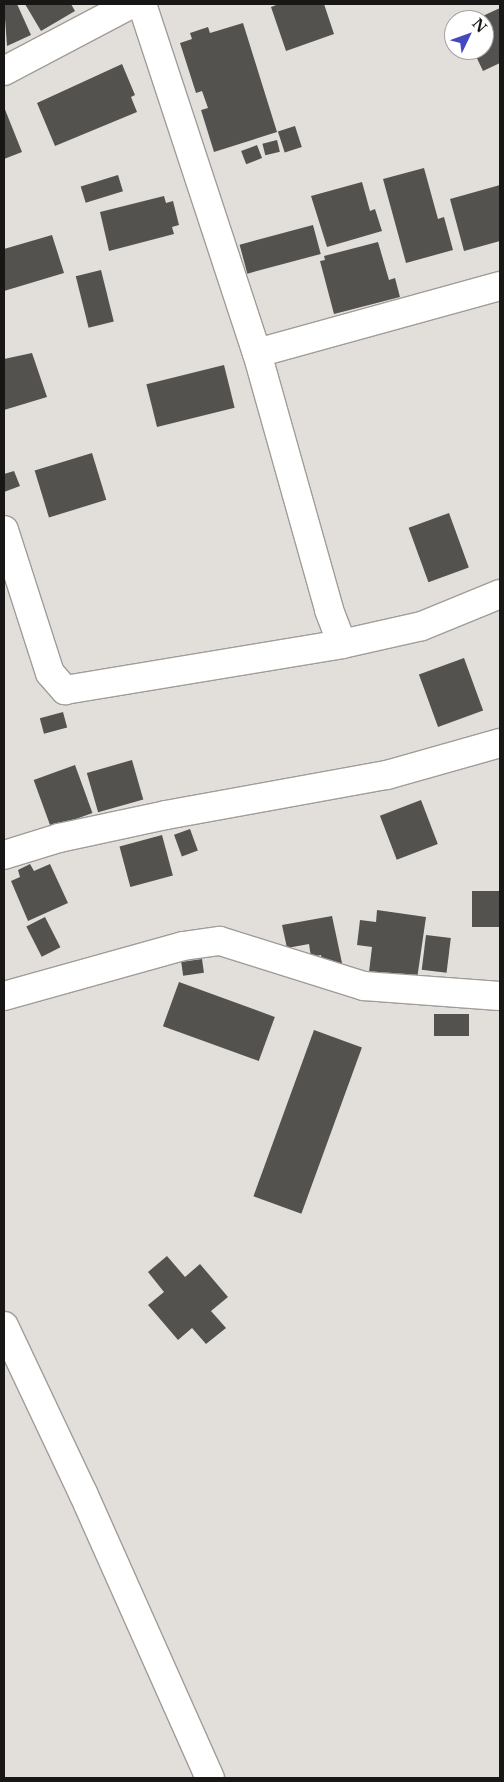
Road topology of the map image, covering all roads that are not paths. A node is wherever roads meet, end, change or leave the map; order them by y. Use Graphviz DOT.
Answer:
graph roads {
  1 [pos="131,4"];
  2 [pos="142,4"];
  3 [pos="4,72"];
  4 [pos="500,286"];
  5 [pos="257,353"];
  6 [pos="4,530"];
  7 [pos="500,594"];
  8 [pos="342,644"];
  9 [pos="500,743"];
  10 [pos="4,855"];
  11 [pos="4,996"];
  12 [pos="500,996"];
  13 [pos="4,1326"];
  14 [pos="210,1778"];
  1 -- 3 [label="street"];
  2 -- 5 [label="street"];
  4 -- 5 [label="street"];
  5 -- 8 [label="street"];
  6 -- 8 [label="street"];
  7 -- 8 [label="street"];
  9 -- 10 [label="street"];
  11 -- 12 [label="street"];
  13 -- 14 [label="street"];
}
